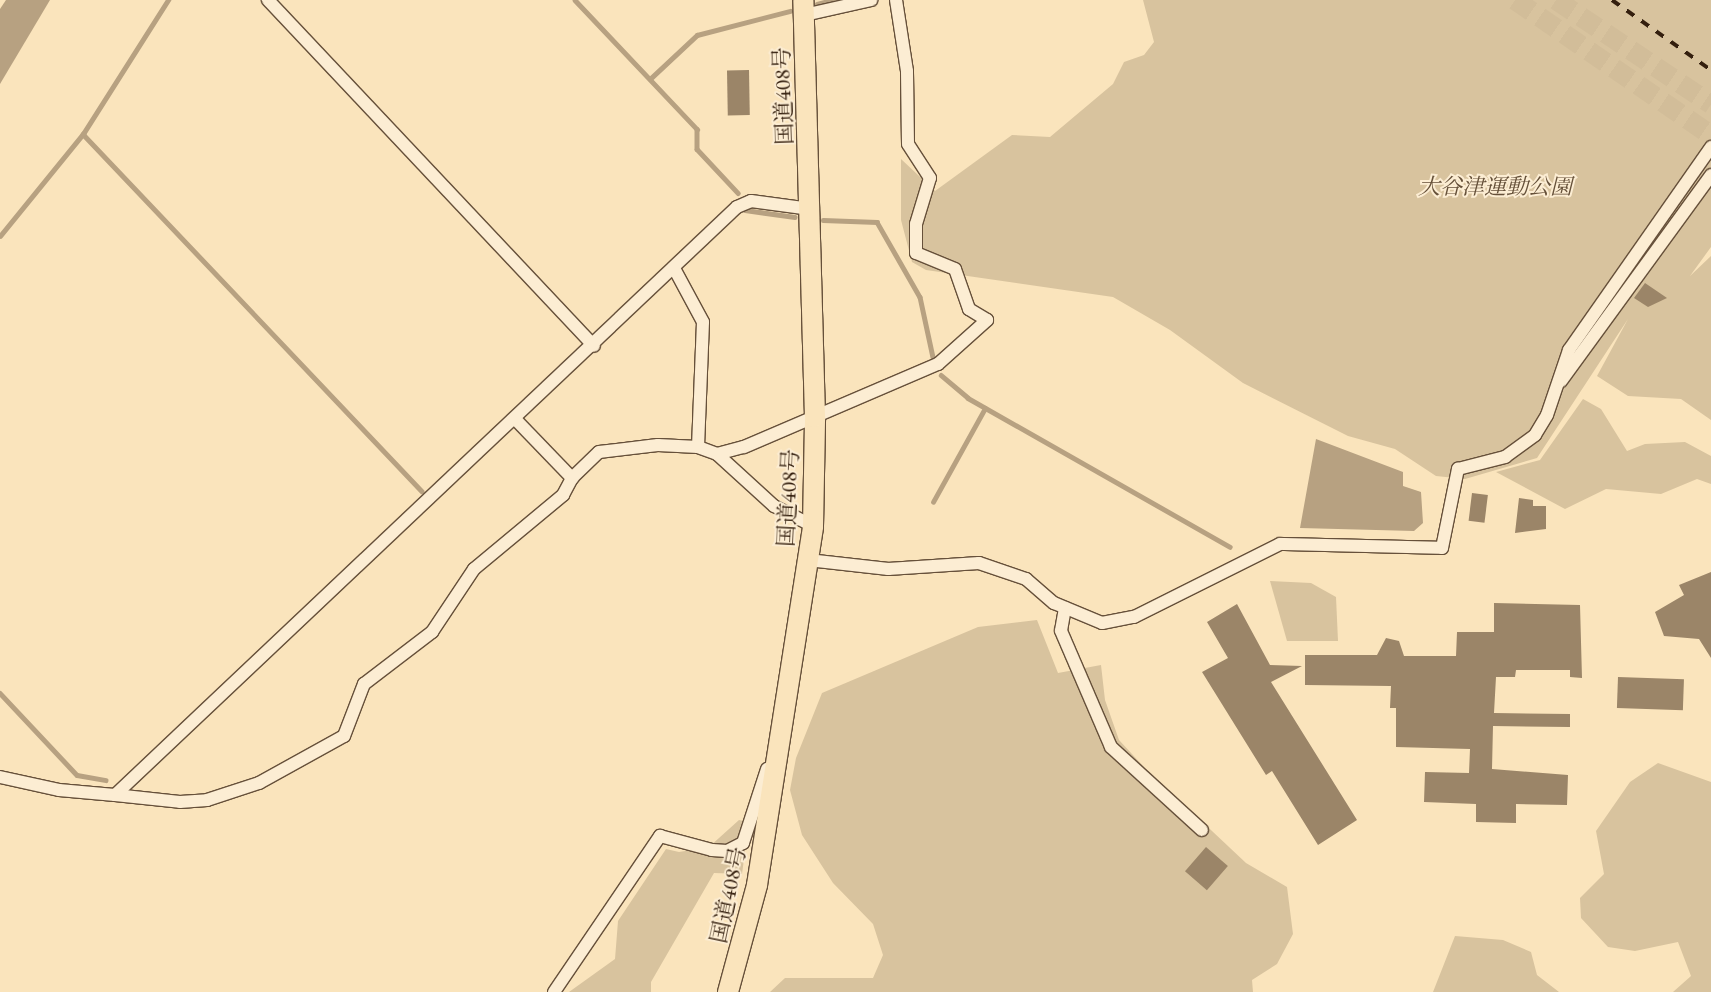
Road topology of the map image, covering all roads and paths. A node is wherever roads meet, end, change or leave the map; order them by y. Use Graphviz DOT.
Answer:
graph roads {
  1 [pos="268,0"];
  2 [pos="871,0"];
  3 [pos="896,0"];
  4 [pos="804,8"];
  5 [pos="1711,147"];
  6 [pos="1711,175"];
  7 [pos="810,209"];
  8 [pos="675,270"];
  9 [pos="594,346"];
  10 [pos="1554,388"];
  11 [pos="815,417"];
  12 [pos="516,420"];
  13 [pos="698,447"];
  14 [pos="717,454"];
  15 [pos="572,478"];
  16 [pos="813,526"];
  17 [pos="808,560"];
  18 [pos="1065,608"];
  19 [pos="782,711"];
  20 [pos="0,778"];
  21 [pos="115,795"];
  22 [pos="1202,830"];
  23 [pos="731,990"];
  24 [pos="554,992"];
  1 -- 9 [label="street"];
  2 -- 4 [label="street"];
  3 -- 11 [label="street"];
  4 -- 7 [label="highway, 国道408号"];
  5 -- 10 [label="street"];
  6 -- 10 [label="street"];
  7 -- 8 [label="street"];
  7 -- 11 [label="highway, 国道408号"];
  8 -- 9 [label="street"];
  8 -- 13 [label="street"];
  9 -- 12 [label="street"];
  10 -- 18 [label="street"];
  11 -- 14 [label="street"];
  11 -- 16 [label="highway, 国道408号"];
  12 -- 15 [label="street"];
  12 -- 21 [label="street"];
  13 -- 14 [label="street"];
  13 -- 15 [label="street"];
  14 -- 16 [label="street"];
  15 -- 21 [label="street"];
  16 -- 17 [label="highway, 国道408号"];
  17 -- 18 [label="street"];
  17 -- 19 [label="highway, 国道408号"];
  18 -- 22 [label="street"];
  19 -- 23 [label="highway, 国道408号"];
  19 -- 24 [label="street"];
  20 -- 21 [label="street"];
}
